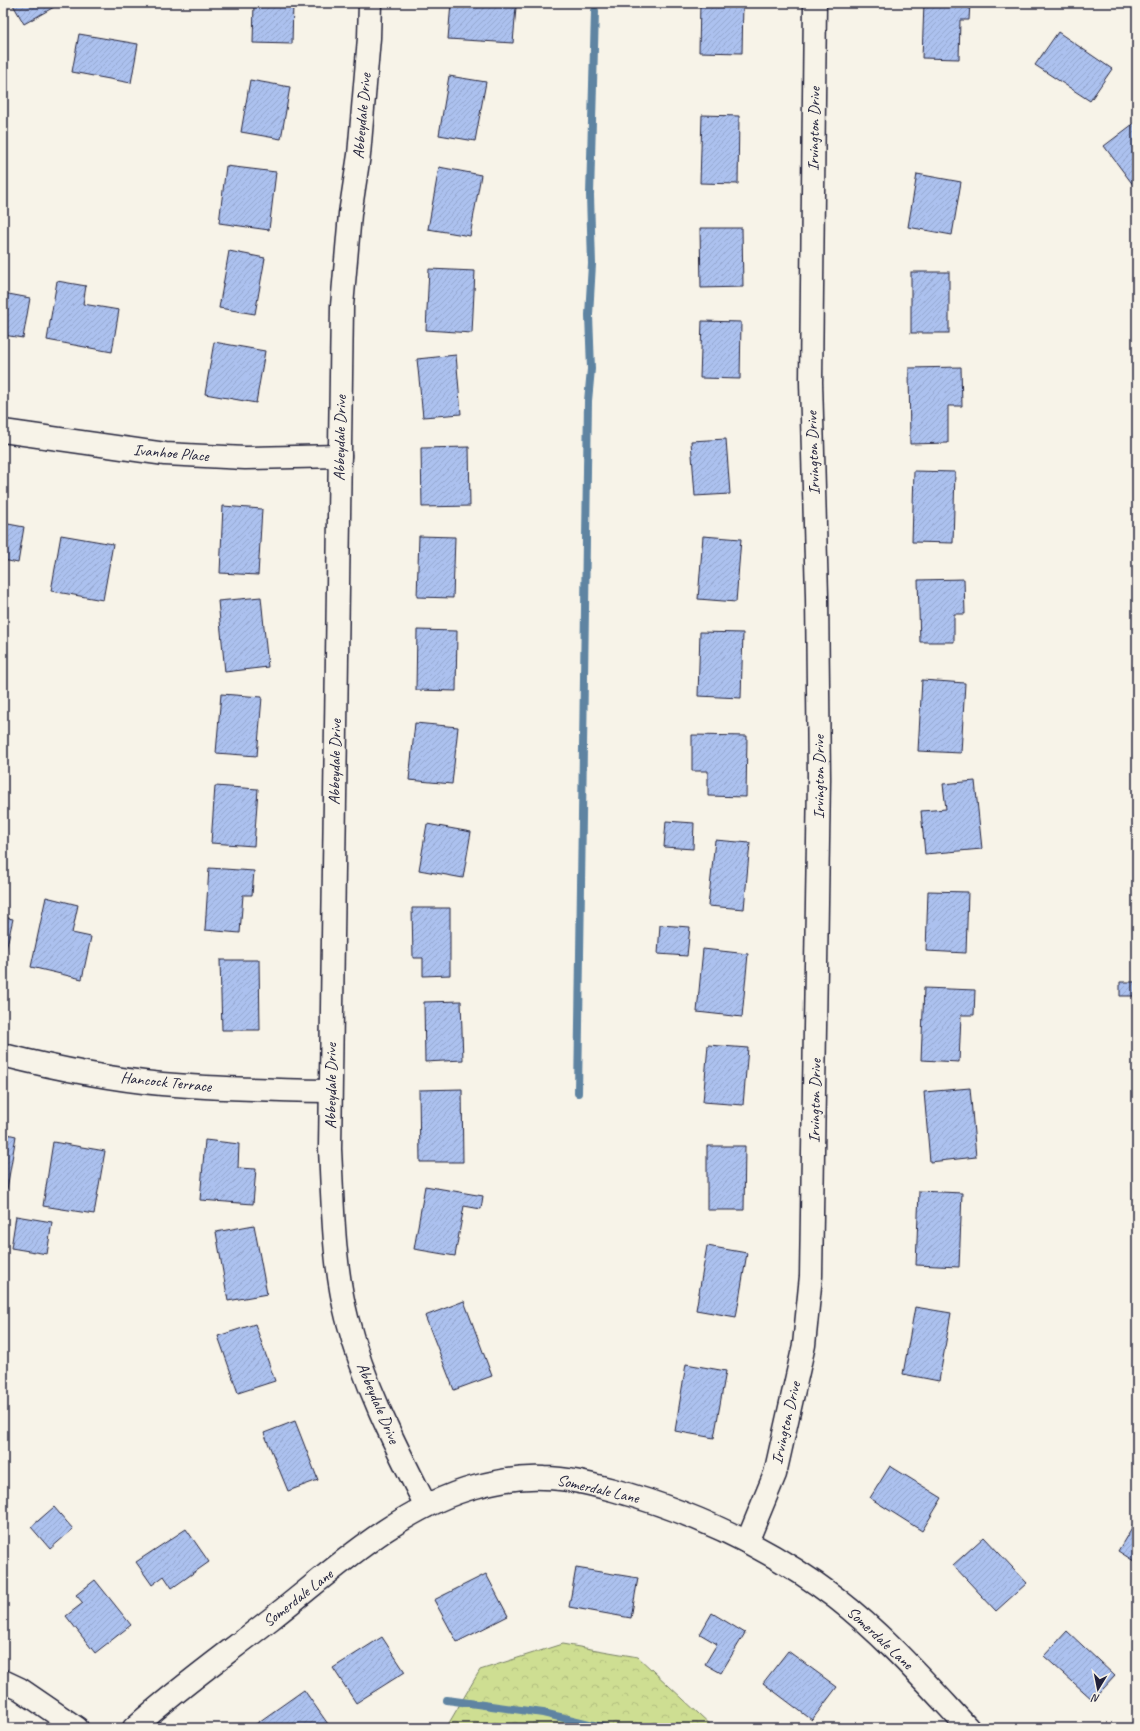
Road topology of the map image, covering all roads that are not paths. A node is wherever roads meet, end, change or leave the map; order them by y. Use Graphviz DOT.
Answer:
graph roads {
  1 [pos="370,3"];
  2 [pos="815,3"];
  3 [pos="3,431"];
  4 [pos="340,456"];
  5 [pos="3,1055"];
  6 [pos="330,1091"];
  7 [pos="426,1506"];
  8 [pos="747,1542"];
  9 [pos="3,1681"];
  10 [pos="77,1728"];
  11 [pos="134,1728"];
  12 [pos="968,1728"];
  1 -- 4 [label="street, Abbeydale Drive"];
  2 -- 8 [label="street, Irvington Drive"];
  3 -- 4 [label="street, Ivanhoe Place"];
  4 -- 6 [label="street, Abbeydale Drive"];
  5 -- 6 [label="street, Hancock Terrace"];
  6 -- 7 [label="street, Abbeydale Drive"];
  7 -- 8 [label="street, Somerdale Lane"];
  7 -- 11 [label="street, Somerdale Lane"];
  8 -- 12 [label="street, Somerdale Lane"];
  9 -- 10 [label="street"];
}
